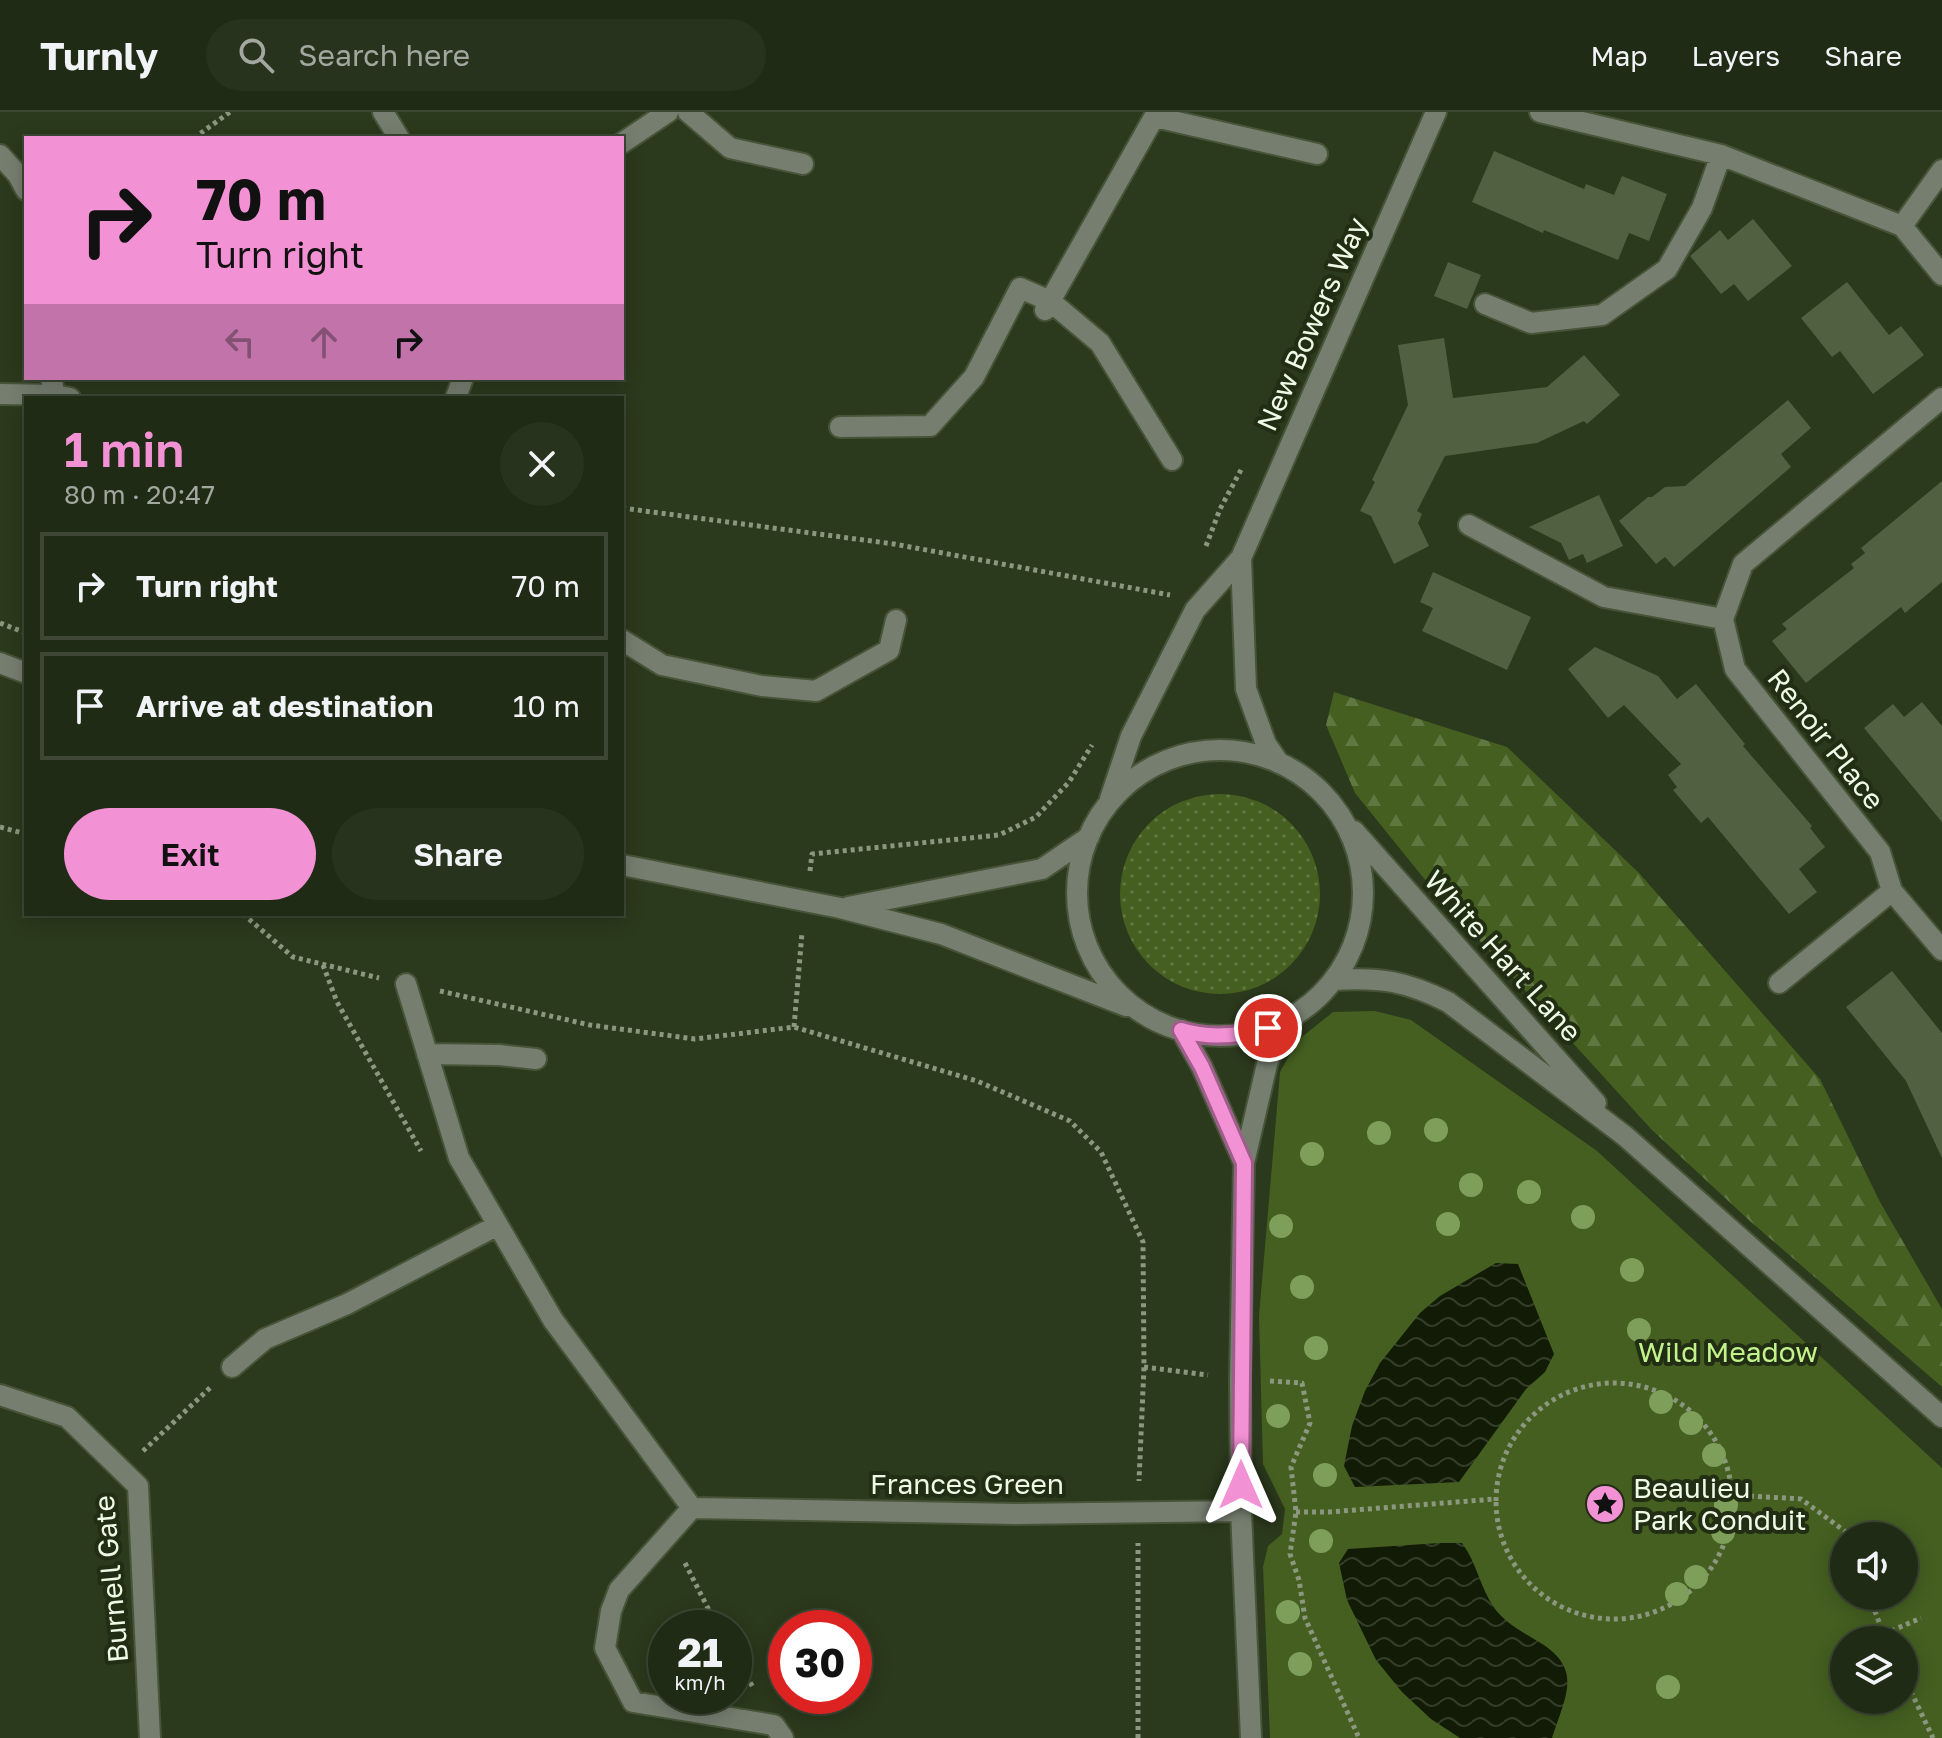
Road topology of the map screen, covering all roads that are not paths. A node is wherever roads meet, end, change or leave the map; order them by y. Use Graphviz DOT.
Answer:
graph roads {
  1 [pos="383,112"];
  2 [pos="668,112"];
  3 [pos="688,112"];
  4 [pos="1436,112"];
  5 [pos="1540,112"];
  6 [pos="1156,114"];
  7 [pos="398,136"];
  8 [pos="624,142"];
  9 [pos="1317,154"];
  10 [pos="0,155"];
  11 [pos="1721,155"];
  12 [pos="803,164"];
  13 [pos="1942,170"];
  14 [pos="24,186"];
  15 [pos="1902,226"];
  16 [pos="1942,275"];
  17 [pos="1485,304"];
  18 [pos="1047,307"];
  19 [pos="59,390"];
  20 [pos="0,394"];
  21 [pos="1942,398"];
  22 [pos="840,427"];
  23 [pos="1172,460"];
  24 [pos="1469,525"];
  25 [pos="1241,558"];
  26 [pos="1723,619"];
  27 [pos="896,620"];
  28 [pos="624,641"];
  29 [pos="0,663"];
  30 [pos="24,672"];
  31 [pos="1279,763"];
  32 [pos="1107,806"];
  33 [pos="1338,813"];
  34 [pos="1089,837"];
  35 [pos="624,865"];
  36 [pos="1892,891"];
  37 [pos="840,908"];
  38 [pos="1942,950"];
  39 [pos="1334,980"];
  40 [pos="1779,983"];
  41 [pos="406,984"];
  42 [pos="1140,1012"];
  43 [pos="1296,1014"];
  44 [pos="1181,1030"];
  45 [pos="427,1054"];
  46 [pos="536,1059"];
  47 [pos="1625,1136"];
  48 [pos="1244,1163"];
  49 [pos="498,1225"];
  50 [pos="232,1367"];
  51 [pos="0,1395"];
  52 [pos="1942,1417"];
  53 [pos="692,1508"];
  54 [pos="1241,1511"];
  55 [pos="150,1738"];
  56 [pos="783,1738"];
  57 [pos="1251,1738"];
  1 -- 7 [label="street"];
  2 -- 8 [label="street"];
  3 -- 12 [label="street"];
  4 -- 25 [label="street, New Bowers Way"];
  5 -- 11 [label="street"];
  6 -- 9 [label="street"];
  6 -- 18 [label="street"];
  10 -- 14 [label="street"];
  11 -- 15 [label="street"];
  11 -- 17 [label="street"];
  13 -- 15 [label="street"];
  15 -- 16 [label="street"];
  18 -- 22 [label="street"];
  18 -- 23 [label="street"];
  19 -- 20 [label="street"];
  21 -- 26 [label="street"];
  24 -- 26 [label="street"];
  25 -- 31 [label="street, New Bowers Way"];
  25 -- 32 [label="street, New Bowers Way"];
  26 -- 36 [label="street, Renoir Place"];
  27 -- 28 [label="street"];
  29 -- 30 [label="street"];
  31 -- 32 [label="street"];
  31 -- 33 [label="street"];
  32 -- 34 [label="street"];
  33 -- 39 [label="street"];
  33 -- 47 [label="street, White Hart Lane"];
  34 -- 37 [label="street"];
  34 -- 42 [label="street"];
  35 -- 37 [label="street"];
  36 -- 38 [label="street, Renoir Place"];
  36 -- 40 [label="street"];
  37 -- 42 [label="street"];
  39 -- 43 [label="street"];
  39 -- 47 [label="street, White Hart Lane"];
  41 -- 45 [label="street"];
  42 -- 44 [label="street"];
  43 -- 44 [label="street"];
  43 -- 48 [label="street"];
  44 -- 48 [label="street"];
  45 -- 46 [label="street"];
  45 -- 49 [label="street"];
  47 -- 52 [label="street, White Hart Lane"];
  48 -- 54 [label="street"];
  49 -- 50 [label="street"];
  49 -- 53 [label="street"];
  51 -- 55 [label="street, Burnell Gate"];
  53 -- 54 [label="street, Frances Green"];
  53 -- 56 [label="street"];
  54 -- 57 [label="street"];
}
